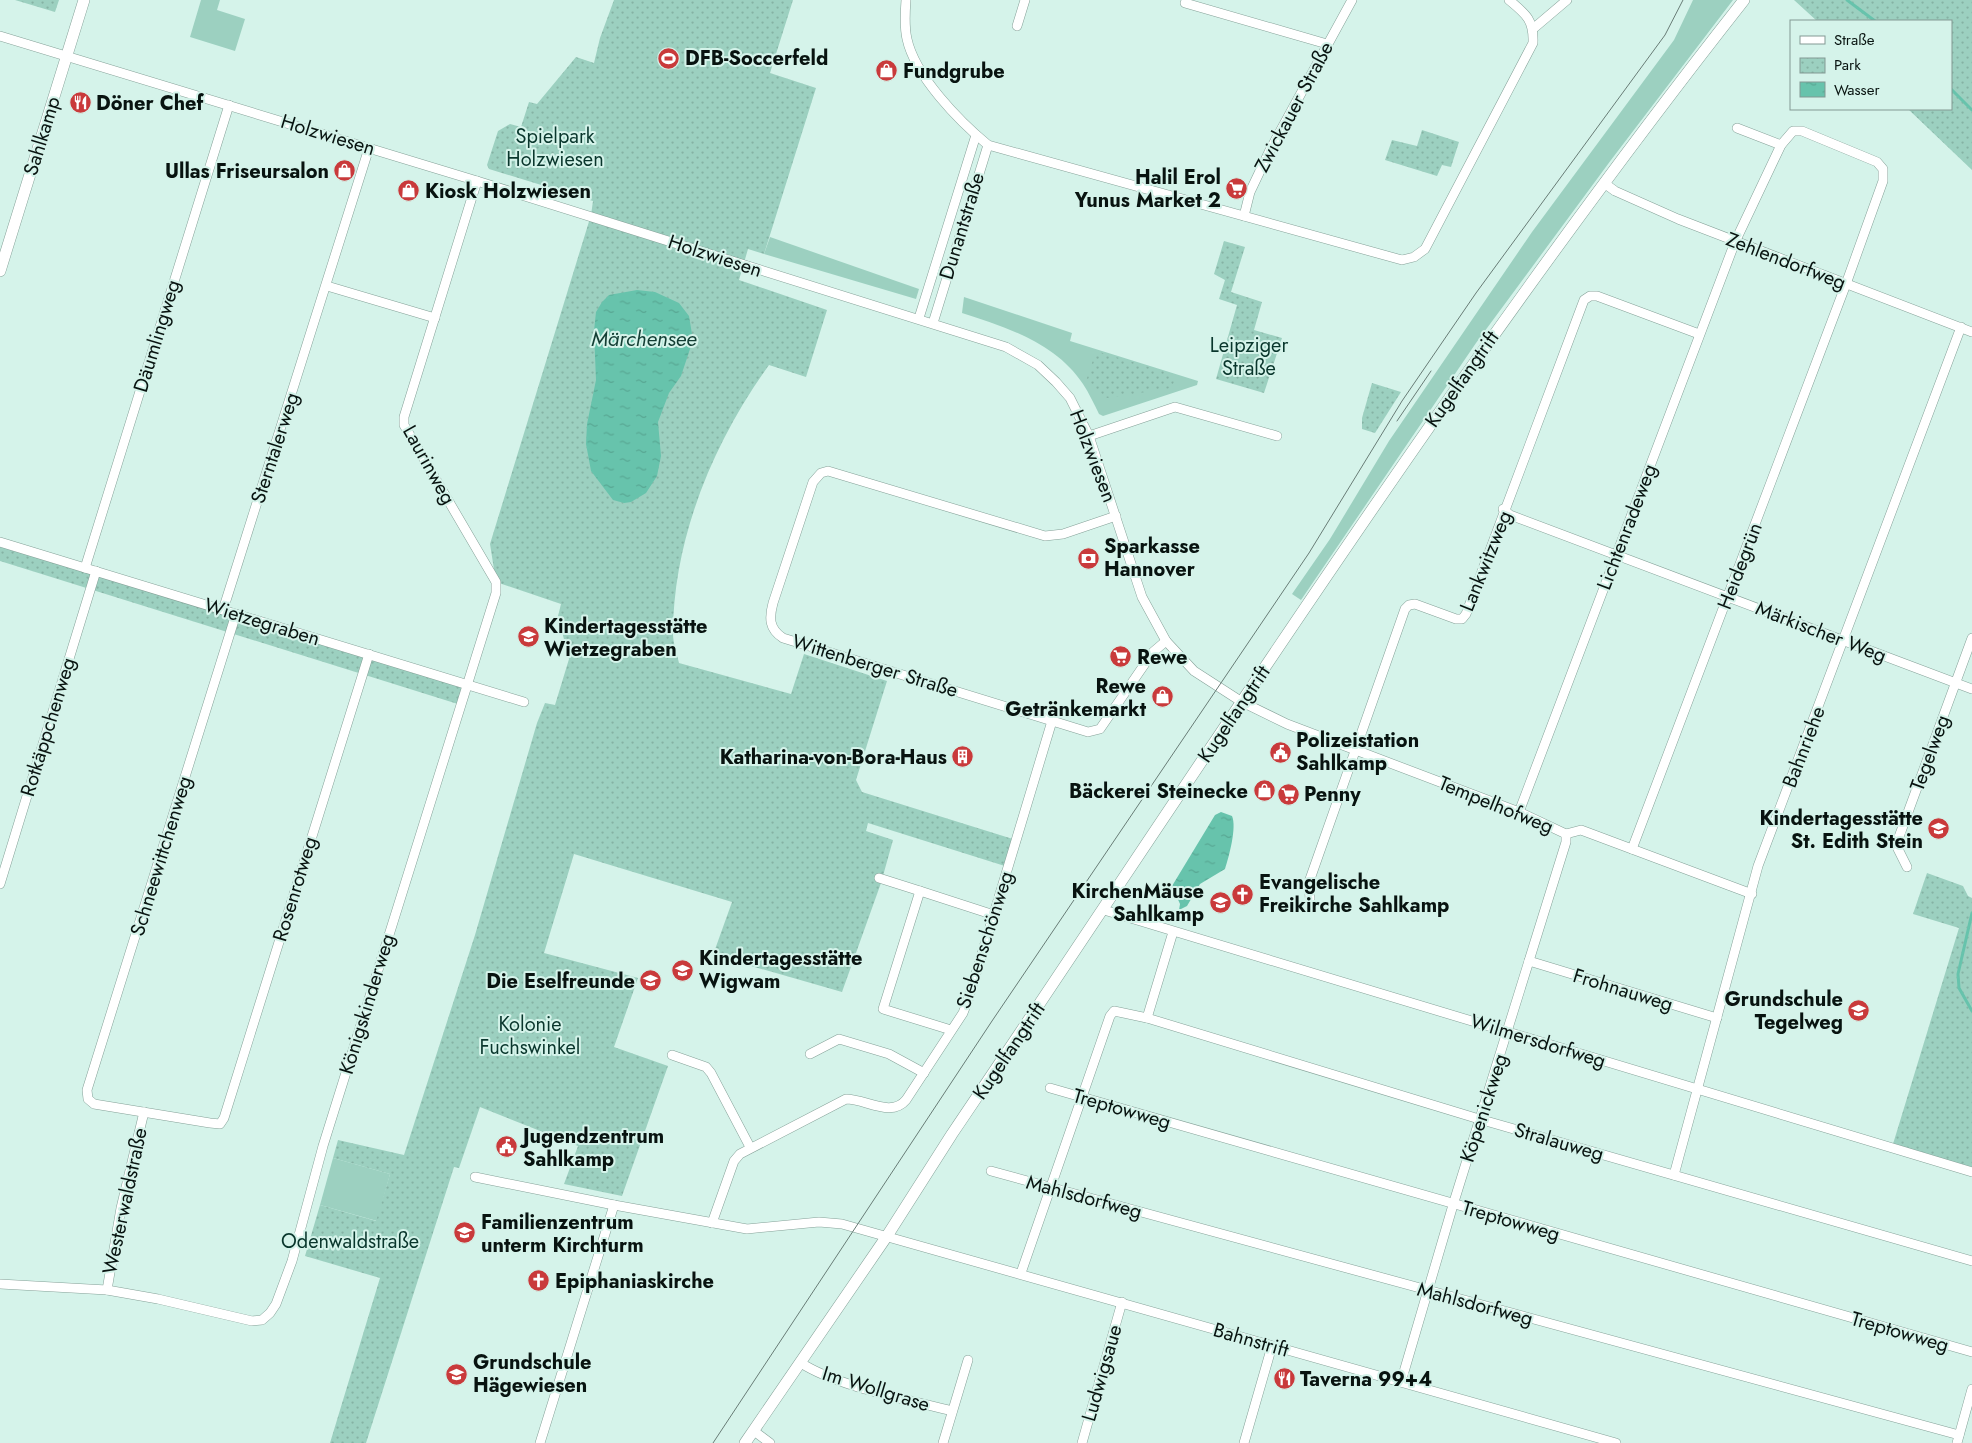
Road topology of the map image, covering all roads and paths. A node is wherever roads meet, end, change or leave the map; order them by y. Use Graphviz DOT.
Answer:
graph roads {
  1 [pos="84,0"];
  2 [pos="906,0"];
  3 [pos="1025,0"];
  4 [pos="1352,0"];
  5 [pos="1509,0"];
  6 [pos="1567,0"];
  7 [pos="1744,0"];
  8 [pos="1185,4"];
  9 [pos="1017,26"];
  10 [pos="1534,28"];
  11 [pos="0,36"];
  12 [pos="1327,44"];
  13 [pos="67,55"];
  14 [pos="229,105"];
  15 [pos="1737,128"];
  16 [pos="976,135"];
  17 [pos="988,144"];
  18 [pos="1781,144"];
  19 [pos="369,148"];
  20 [pos="478,181"];
  21 [pos="1604,183"];
  22 [pos="1244,216"];
  23 [pos="1735,242"];
  24 [pos="0,271"];
  25 [pos="1846,284"];
  26 [pos="327,286"];
  27 [pos="435,318"];
  28 [pos="918,318"];
  29 [pos="932,323"];
  30 [pos="1961,327"];
  31 [pos="1972,332"];
  32 [pos="1699,334"];
  33 [pos="1089,436"];
  34 [pos="1278,436"];
  35 [pos="1504,510"];
  36 [pos="1116,516"];
  37 [pos="0,542"];
  38 [pos="1617,555"];
  39 [pos="85,568"];
  40 [pos="96,571"];
  41 [pos="1728,597"];
  42 [pos="223,610"];
  43 [pos="236,614"];
  44 [pos="1972,638"];
  45 [pos="1166,641"];
  46 [pos="1844,641"];
  47 [pos="369,654"];
  48 [pos="1955,683"];
  49 [pos="467,684"];
  50 [pos="1972,689"];
  51 [pos="524,702"];
  52 [pos="1242,702"];
  53 [pos="1052,721"];
  54 [pos="1354,750"];
  55 [pos="1518,812"];
  56 [pos="1566,834"];
  57 [pos="1632,849"];
  58 [pos="1907,867"];
  59 [pos="878,878"];
  60 [pos="0,883"];
  61 [pos="920,891"];
  62 [pos="1752,894"];
  63 [pos="1310,899"];
  64 [pos="1104,910"];
  65 [pos="994,914"];
  66 [pos="1173,932"];
  67 [pos="1529,961"];
  68 [pos="1147,1018"];
  69 [pos="1717,1018"];
  70 [pos="951,1030"];
  71 [pos="1508,1032"];
  72 [pos="810,1054"];
  73 [pos="672,1055"];
  74 [pos="924,1073"];
  75 [pos="1050,1088"];
  76 [pos="1698,1090"];
  77 [pos="1083,1097"];
  78 [pos="144,1112"];
  79 [pos="1479,1119"];
  80 [pos="750,1147"];
  81 [pos="991,1171"];
  82 [pos="1972,1172"];
  83 [pos="1674,1175"];
  84 [pos="475,1177"];
  85 [pos="1052,1188"];
  86 [pos="614,1205"];
  87 [pos="1453,1205"];
  88 [pos="712,1223"];
  89 [pos="887,1236"];
  90 [pos="1972,1261"];
  91 [pos="1021,1273"];
  92 [pos="0,1284"];
  93 [pos="107,1290"];
  94 [pos="1427,1291"];
  95 [pos="1122,1302"];
  96 [pos="1272,1346"];
  97 [pos="1972,1352"];
  98 [pos="968,1360"];
  99 [pos="801,1363"];
  100 [pos="1401,1382"];
  101 [pos="1972,1389"];
  102 [pos="952,1411"];
  103 [pos="754,1431"];
  104 [pos="1958,1439"];
  105 [pos="540,1443"];
  106 [pos="745,1443"];
  107 [pos="770,1443"];
  108 [pos="943,1443"];
  109 [pos="1082,1443"];
  110 [pos="1244,1443"];
  111 [pos="1616,1443"];
  1 -- 13 [label="street, Sahlkamp"];
  2 -- 16 [label="street"];
  3 -- 9 [label="street"];
  4 -- 12 [label="street, Zwickauer Straße"];
  5 -- 10 [label="street"];
  6 -- 10 [label="street"];
  7 -- 21 [label="street, Kugelfangtrift"];
  8 -- 12 [label="street"];
  10 -- 22 [label="street"];
  11 -- 13 [label="street, Holzwiesen"];
  12 -- 22 [label="street, Zwickauer Straße"];
  13 -- 14 [label="street, Holzwiesen"];
  13 -- 24 [label="street, Sahlkamp"];
  14 -- 19 [label="street, Holzwiesen"];
  14 -- 39 [label="street, Däumlingweg"];
  15 -- 18 [label="street"];
  16 -- 17 [label="street"];
  16 -- 28 [label="street, Dunantstraße"];
  17 -- 22 [label="street"];
  17 -- 29 [label="street, Dunantstraße"];
  18 -- 23 [label="street, Lichtenradeweg"];
  18 -- 25 [label="street, Heidegrün"];
  19 -- 20 [label="street, Holzwiesen"];
  19 -- 26 [label="street, Sterntalerweg"];
  20 -- 27 [label="street, Laurinweg"];
  20 -- 28 [label="street, Holzwiesen"];
  21 -- 23 [label="street, Zehlendorfweg"];
  21 -- 52 [label="street, Kugelfangtrift"];
  23 -- 25 [label="street, Zehlendorfweg"];
  23 -- 32 [label="street, Lichtenradeweg"];
  25 -- 30 [label="street, Zehlendorfweg"];
  25 -- 41 [label="street, Heidegrün"];
  26 -- 27 [label="street"];
  26 -- 42 [label="street, Sterntalerweg"];
  27 -- 49 [label="street, Laurinweg"];
  28 -- 29 [label="street, Holzwiesen"];
  29 -- 33 [label="street, Holzwiesen"];
  30 -- 31 [label="street, Zehlendorfweg"];
  30 -- 46 [label="street, Bahnriehe"];
  32 -- 35 [label="street, Lankwitzweg"];
  32 -- 38 [label="street, Lichtenradeweg"];
  33 -- 34 [label="street"];
  33 -- 36 [label="street, Holzwiesen"];
  35 -- 38 [label="street, Märkischer Weg"];
  35 -- 54 [label="street, Lankwitzweg"];
  36 -- 45 [label="street, Holzwiesen"];
  36 -- 53 [label="street, Wittenberger Straße"];
  37 -- 39 [label="street, Wietzegraben"];
  38 -- 41 [label="street, Märkischer Weg"];
  38 -- 55 [label="street, Lichtenradeweg"];
  39 -- 40 [label="street, Wietzegraben"];
  40 -- 42 [label="street, Wietzegraben"];
  40 -- 60 [label="street, Rotkäppchenweg"];
  41 -- 46 [label="street, Märkischer Weg"];
  41 -- 57 [label="street, Heidegrün"];
  42 -- 43 [label="street, Wietzegraben"];
  43 -- 47 [label="street, Wietzegraben"];
  43 -- 78 [label="street, Schneewittchenweg"];
  44 -- 48 [label="street, Tegelweg"];
  45 -- 52 [label="street, Holzwiesen"];
  45 -- 53 [label="street, Wittenberger Straße"];
  46 -- 48 [label="street, Märkischer Weg"];
  46 -- 62 [label="street, Bahnriehe"];
  47 -- 49 [label="street, Wietzegraben"];
  47 -- 78 [label="street, Rosenrotweg"];
  48 -- 50 [label="street, Märkischer Weg"];
  48 -- 58 [label="street, Tegelweg"];
  49 -- 51 [label="street, Wietzegraben"];
  49 -- 93 [label="street, Königskinderweg"];
  52 -- 54 [label="street, Tempelhofweg"];
  52 -- 64 [label="street, Kugelfangtrift"];
  53 -- 65 [label="street, Siebenschönweg"];
  54 -- 55 [label="street, Tempelhofweg"];
  54 -- 63 [label="street, Lankwitzweg"];
  55 -- 56 [label="street, Tempelhofweg"];
  56 -- 57 [label="street, Tempelhofweg"];
  56 -- 67 [label="street, Köpenickweg"];
  57 -- 62 [label="street, Tempelhofweg"];
  59 -- 61 [label="street"];
  61 -- 65 [label="street"];
  61 -- 70 [label="street"];
  62 -- 69 [label="street, Bahnriehe"];
  64 -- 66 [label="street, Wilmersdorfweg"];
  64 -- 89 [label="street, Kugelfangtrift"];
  65 -- 70 [label="street, Siebenschönweg"];
  66 -- 68 [label="street"];
  66 -- 71 [label="street, Wilmersdorfweg"];
  67 -- 69 [label="street, Frohnauweg"];
  67 -- 71 [label="street, Köpenickweg"];
  68 -- 77 [label="street, Stralauweg"];
  68 -- 79 [label="street, Stralauweg"];
  69 -- 76 [label="street, Bahnriehe"];
  70 -- 74 [label="street, Siebenschönweg"];
  71 -- 76 [label="street, Wilmersdorfweg"];
  71 -- 79 [label="street, Köpenickweg"];
  72 -- 74 [label="street"];
  73 -- 80 [label="street"];
  74 -- 80 [label="street, Siebenschönweg"];
  75 -- 77 [label="street, Treptowweg"];
  76 -- 82 [label="street, Wilmersdorfweg"];
  76 -- 83 [label="street, Bahnriehe"];
  77 -- 85 [label="street"];
  77 -- 87 [label="street, Treptowweg"];
  78 -- 93 [label="street, Westerwaldstraße"];
  79 -- 83 [label="street, Stralauweg"];
  79 -- 87 [label="street, Köpenickweg"];
  80 -- 88 [label="street, Siebenschönweg"];
  81 -- 85 [label="street, Mahlsdorfweg"];
  83 -- 90 [label="street, Stralauweg"];
  84 -- 86 [label="street, Bahnstrift"];
  85 -- 91 [label="street"];
  85 -- 94 [label="street, Mahlsdorfweg"];
  86 -- 88 [label="street, Bahnstrift"];
  86 -- 105 [label="street"];
  87 -- 94 [label="street, Köpenickweg"];
  87 -- 97 [label="street, Treptowweg"];
  88 -- 89 [label="street, Bahnstrift"];
  89 -- 91 [label="street, Bahnstrift"];
  89 -- 99 [label="street, Kugelfangtrift"];
  91 -- 95 [label="street, Bahnstrift"];
  92 -- 93 [label="street"];
  94 -- 100 [label="street, Köpenickweg"];
  94 -- 104 [label="street, Mahlsdorfweg"];
  95 -- 96 [label="street, Bahnstrift"];
  95 -- 109 [label="street, Ludwigsaue"];
  96 -- 100 [label="street, Bahnstrift"];
  96 -- 110 [label="street"];
  98 -- 102 [label="street"];
  99 -- 102 [label="street, Im Wollgrase"];
  99 -- 103 [label="street, Kugelfangtrift"];
  100 -- 111 [label="street, Bahnstrift"];
  101 -- 104 [label="street"];
  102 -- 108 [label="street"];
  103 -- 106 [label="street, Kugelfangtrift"];
  103 -- 107 [label="street"];
}
